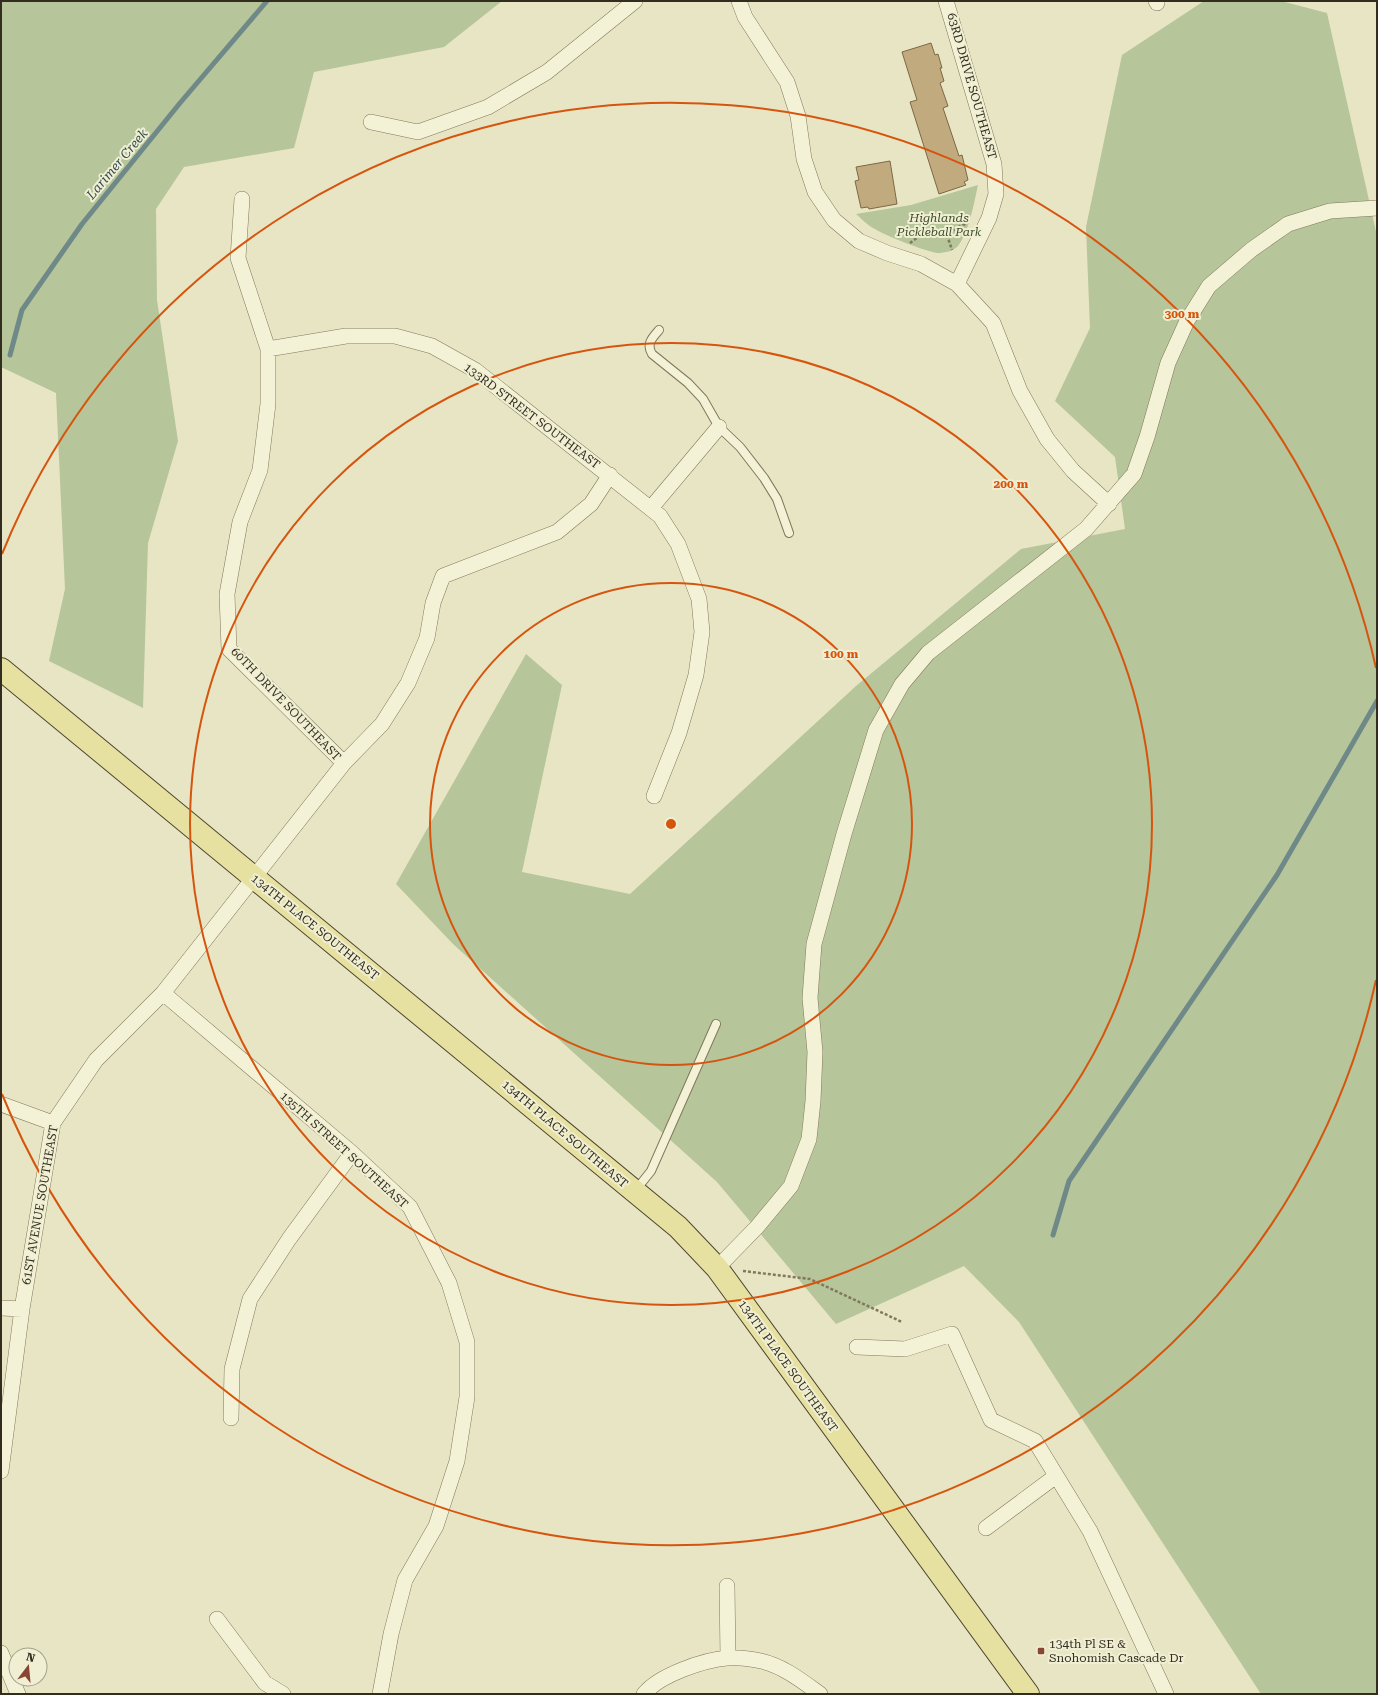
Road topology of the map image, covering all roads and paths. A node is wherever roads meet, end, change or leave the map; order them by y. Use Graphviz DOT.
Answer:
graph roads {
  1 [pos="635,1"];
  2 [pos="739,1"];
  3 [pos="946,1"];
  4 [pos="371,122"];
  5 [pos="242,199"];
  6 [pos="1377,208"];
  7 [pos="960,214"];
  8 [pos="963,224"];
  9 [pos="967,226"];
  10 [pos="924,227"];
  11 [pos="926,232"];
  12 [pos="947,235"];
  13 [pos="910,243"];
  14 [pos="952,250"];
  15 [pos="957,284"];
  16 [pos="659,330"];
  17 [pos="268,349"];
  18 [pos="719,427"];
  19 [pos="610,475"];
  20 [pos="1109,504"];
  21 [pos="651,508"];
  22 [pos="789,533"];
  23 [pos="1,669"];
  24 [pos="344,763"];
  25 [pos="654,796"];
  26 [pos="254,878"];
  27 [pos="163,993"];
  28 [pos="716,1024"];
  29 [pos="1,1104"];
  30 [pos="53,1123"];
  31 [pos="352,1153"];
  32 [pos="635,1191"];
  33 [pos="717,1268"];
  34 [pos="1,1308"];
  35 [pos="22,1309"];
  36 [pos="902,1322"];
  37 [pos="857,1347"];
  38 [pos="230,1418"];
  39 [pos="1,1471"];
  40 [pos="1056,1476"];
  41 [pos="986,1528"];
  42 [pos="726,1586"];
  43 [pos="217,1619"];
  44 [pos="1,1653"];
  45 [pos="728,1658"];
  46 [pos="18,1694"];
  47 [pos="283,1694"];
  48 [pos="380,1694"];
  49 [pos="644,1694"];
  50 [pos="820,1694"];
  51 [pos="1028,1694"];
  52 [pos="1166,1694"];
  1 -- 4 [label="street"];
  2 -- 15 [label="street"];
  3 -- 15 [label="street, 63RD DRIVE SOUTHEAST"];
  5 -- 17 [label="street, 60TH DRIVE SOUTHEAST"];
  6 -- 20 [label="street"];
  7 -- 8 [label="path"];
  8 -- 9 [label="path"];
  8 -- 12 [label="path"];
  10 -- 11 [label="path"];
  11 -- 12 [label="path"];
  11 -- 13 [label="path"];
  12 -- 14 [label="path"];
  15 -- 20 [label="street"];
  16 -- 18 [label="lane"];
  17 -- 19 [label="street, 133RD STREET SOUTHEAST"];
  17 -- 24 [label="street, 60TH DRIVE SOUTHEAST"];
  18 -- 21 [label="street"];
  18 -- 22 [label="lane"];
  19 -- 21 [label="street, 133RD STREET SOUTHEAST"];
  19 -- 24 [label="street, 61ST AVENUE SOUTHEAST"];
  20 -- 33 [label="street"];
  21 -- 25 [label="street, 133RD STREET SOUTHEAST"];
  23 -- 26 [label="main road, 134TH PLACE SOUTHEAST"];
  24 -- 26 [label="street, 61ST AVENUE SOUTHEAST"];
  26 -- 27 [label="street, 61ST AVENUE SOUTHEAST"];
  26 -- 32 [label="main road, 134TH PLACE SOUTHEAST"];
  27 -- 30 [label="street, 61ST AVENUE SOUTHEAST"];
  27 -- 31 [label="street, 135TH STREET SOUTHEAST"];
  28 -- 32 [label="lane"];
  29 -- 30 [label="street"];
  30 -- 35 [label="street, 61ST AVENUE SOUTHEAST"];
  31 -- 38 [label="street"];
  31 -- 48 [label="street, 135TH STREET SOUTHEAST"];
  32 -- 33 [label="main road, 134TH PLACE SOUTHEAST"];
  33 -- 36 [label="path"];
  33 -- 51 [label="main road, 134TH PLACE SOUTHEAST"];
  34 -- 35 [label="street"];
  35 -- 39 [label="street, 61ST AVENUE SOUTHEAST"];
  37 -- 40 [label="street"];
  40 -- 41 [label="street"];
  40 -- 52 [label="street"];
  42 -- 45 [label="street"];
  43 -- 47 [label="street"];
  44 -- 46 [label="street"];
  45 -- 49 [label="street"];
  45 -- 50 [label="street"];
}
